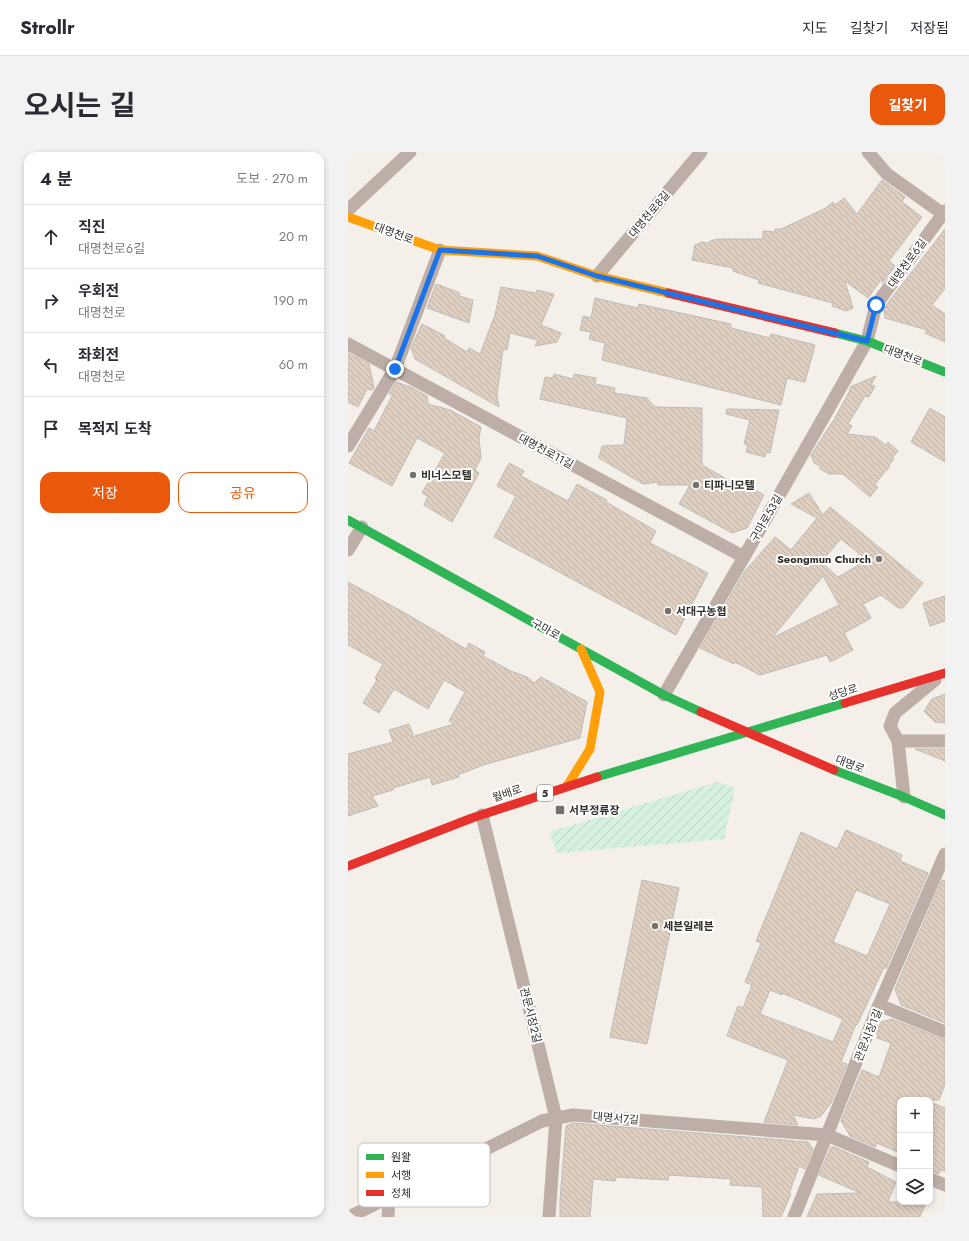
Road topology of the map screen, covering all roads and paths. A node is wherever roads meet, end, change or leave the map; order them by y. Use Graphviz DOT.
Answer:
graph roads {
  1 [pos="410,152"];
  2 [pos="700,152"];
  3 [pos="868,152"];
  4 [pos="348,210"];
  5 [pos="944,213"];
  6 [pos="348,217"];
  7 [pos="440,250"];
  8 [pos="597,276"];
  9 [pos="867,341"];
  10 [pos="348,344"];
  11 [pos="395,369"];
  12 [pos="945,372"];
  13 [pos="348,446"];
  14 [pos="348,520"];
  15 [pos="362,527"];
  16 [pos="348,550"];
  17 [pos="744,557"];
  18 [pos="581,649"];
  19 [pos="943,673"];
  20 [pos="664,694"];
  21 [pos="747,732"];
  22 [pos="898,741"];
  23 [pos="945,741"];
  24 [pos="567,786"];
  25 [pos="904,797"];
  26 [pos="482,815"];
  27 [pos="945,815"];
  28 [pos="945,854"];
  29 [pos="348,866"];
  30 [pos="879,1005"];
  31 [pos="945,1032"];
  32 [pos="556,1118"];
  33 [pos="827,1135"];
  34 [pos="490,1147"];
  35 [pos="897,1165"];
  36 [pos="933,1180"];
  37 [pos="945,1185"];
  38 [pos="369,1207"];
  39 [pos="388,1207"];
  40 [pos="349,1217"];
  41 [pos="388,1217"];
  42 [pos="549,1217"];
  43 [pos="794,1217"];
  1 -- 4 [label="street"];
  2 -- 8 [label="street, 대명천로8길"];
  3 -- 5 [label="street"];
  5 -- 9 [label="street, 대명천로6길"];
  6 -- 7 [label="main road, 대명천로"];
  7 -- 8 [label="main road, 대명천로"];
  7 -- 11 [label="street"];
  8 -- 9 [label="main road, 대명천로"];
  9 -- 12 [label="main road, 대명천로"];
  9 -- 17 [label="street, 구마로53길"];
  10 -- 11 [label="street, 대명천로11길"];
  11 -- 13 [label="street"];
  11 -- 17 [label="street, 대명천로11길"];
  14 -- 15 [label="main road, 구마로"];
  15 -- 16 [label="street"];
  15 -- 18 [label="main road, 구마로"];
  17 -- 20 [label="street, 구마로53길"];
  18 -- 20 [label="main road, 구마로"];
  18 -- 24 [label="main road"];
  19 -- 21 [label="main road, 성당로 / 5"];
  19 -- 22 [label="street"];
  20 -- 21 [label="main road, 구마로"];
  21 -- 24 [label="main road, 월배로 / 5"];
  21 -- 25 [label="main road, 대명로"];
  22 -- 23 [label="street"];
  22 -- 25 [label="street"];
  24 -- 26 [label="main road, 월배로 / 5"];
  25 -- 27 [label="main road, 대명로"];
  26 -- 29 [label="main road, 월배로 / 5"];
  26 -- 32 [label="street, 관문시장2길"];
  28 -- 30 [label="street, 관문시장1길"];
  30 -- 31 [label="street"];
  30 -- 33 [label="street, 관문시장1길"];
  32 -- 33 [label="street, 대명서7길"];
  32 -- 34 [label="street, 대명서7길"];
  32 -- 42 [label="street, 관문시장2길"];
  33 -- 35 [label="street, 대명서7길"];
  33 -- 43 [label="street, 관문시장1길"];
  36 -- 37 [label="street"];
  38 -- 40 [label="street, 대명서7길"];
  39 -- 41 [label="street"];
}
